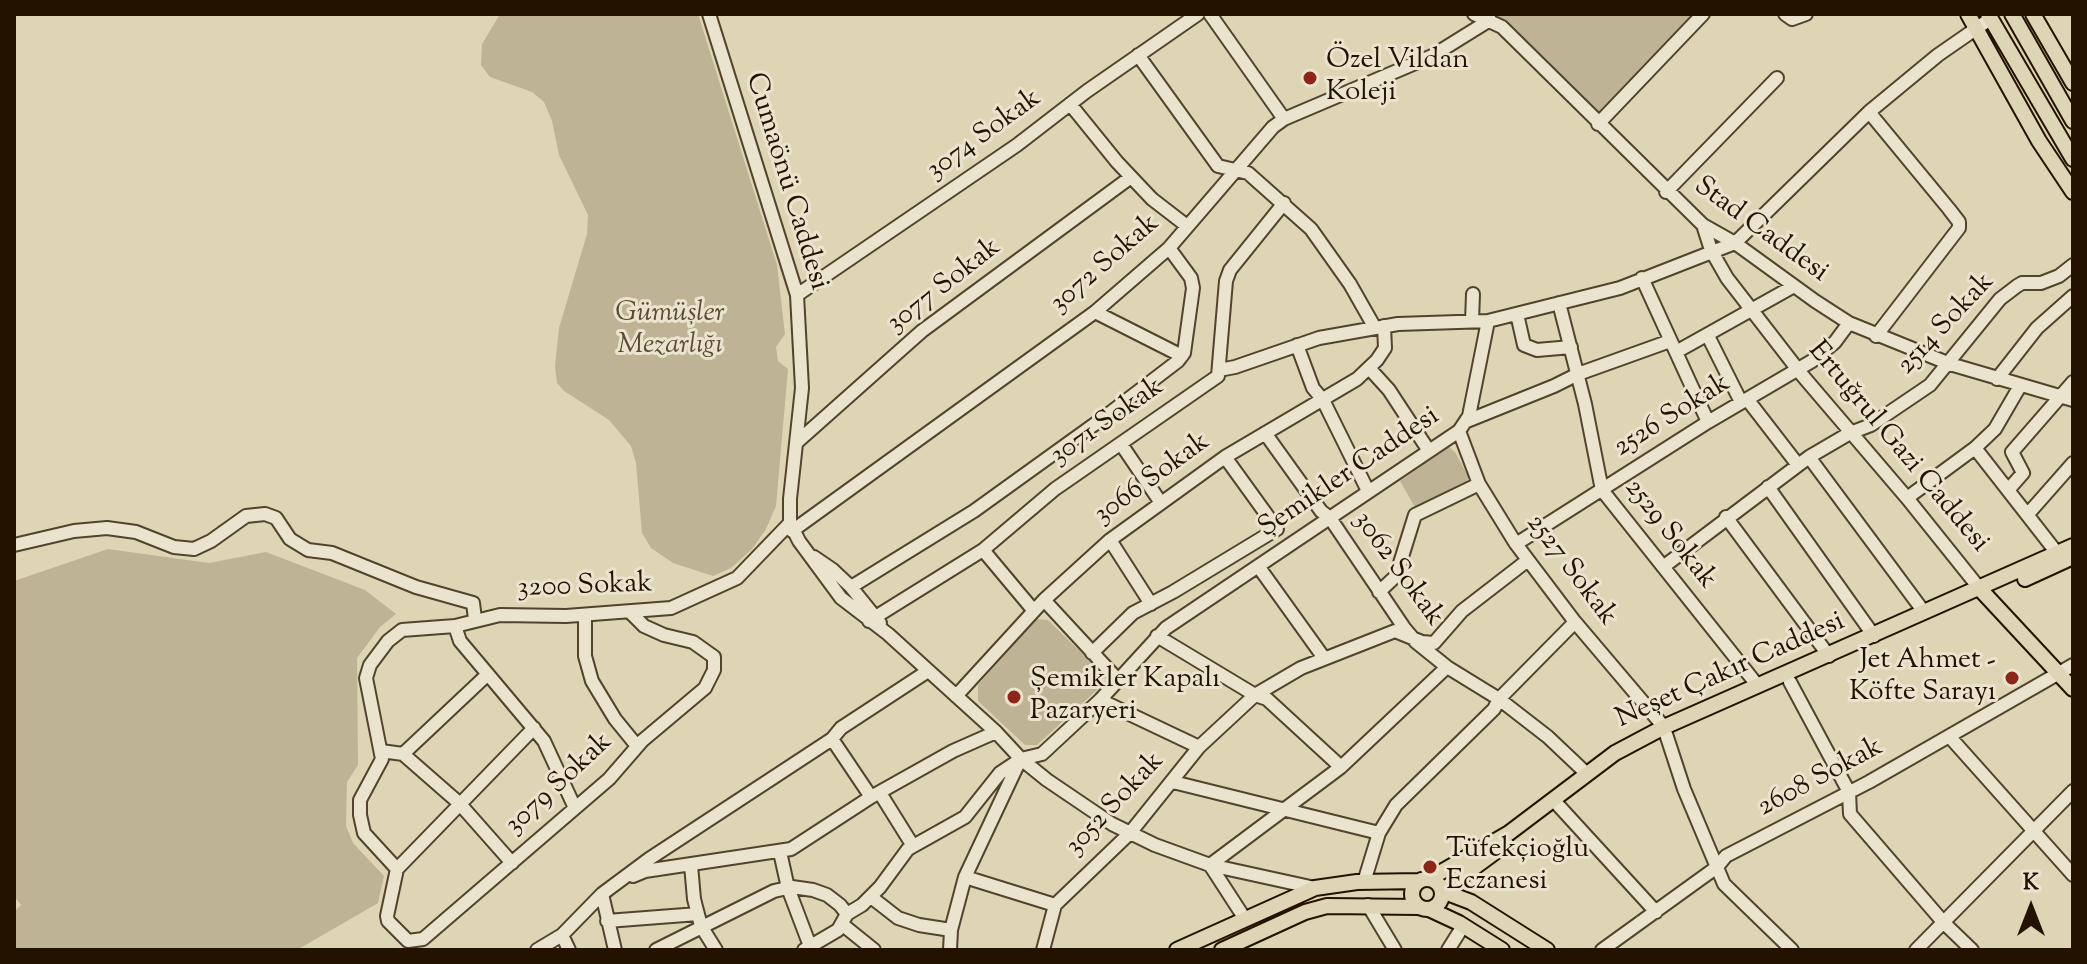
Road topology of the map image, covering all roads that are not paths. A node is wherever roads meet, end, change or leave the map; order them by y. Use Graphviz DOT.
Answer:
graph roads {
  1 [pos="709,14"];
  2 [pos="1198,14"];
  3 [pos="1210,14"];
  4 [pos="1474,14"];
  5 [pos="1703,14"];
  6 [pos="1785,14"];
  7 [pos="1806,14"];
  8 [pos="1968,14"];
  9 [pos="2012,14"];
  10 [pos="2033,14"];
  11 [pos="1989,16"];
  12 [pos="1490,20"];
  13 [pos="1976,29"];
  14 [pos="1138,55"];
  15 [pos="1777,78"];
  16 [pos="2073,83"];
  17 [pos="1070,104"];
  18 [pos="1869,112"];
  19 [pos="1284,119"];
  20 [pos="2073,121"];
  21 [pos="1598,124"];
  22 [pos="2073,159"];
  23 [pos="1234,169"];
  24 [pos="1131,177"];
  25 [pos="1666,192"];
  26 [pos="2073,192"];
  27 [pos="1284,203"];
  28 [pos="1703,225"];
  29 [pos="1187,226"];
  30 [pos="1735,243"];
  31 [pos="1169,248"];
  32 [pos="1711,250"];
  33 [pos="2073,265"];
  34 [pos="1642,278"];
  35 [pos="1794,286"];
  36 [pos="1473,294"];
  37 [pos="797,295"];
  38 [pos="2073,296"];
  39 [pos="1559,303"];
  40 [pos="1752,311"];
  41 [pos="1095,312"];
  42 [pos="1517,314"];
  43 [pos="1472,321"];
  44 [pos="1488,321"];
  45 [pos="1849,323"];
  46 [pos="1379,327"];
  47 [pos="1708,336"];
  48 [pos="1876,336"];
  49 [pos="1297,345"];
  50 [pos="1571,347"];
  51 [pos="1673,347"];
  52 [pos="1182,356"];
  53 [pos="1950,364"];
  54 [pos="1369,368"];
  55 [pos="1797,369"];
  56 [pos="1219,370"];
  57 [pos="1578,374"];
  58 [pos="1997,379"];
  59 [pos="2073,382"];
  60 [pos="2020,386"];
  61 [pos="2066,398"];
  62 [pos="1323,400"];
  63 [pos="1744,400"];
  64 [pos="1708,422"];
  65 [pos="1463,426"];
  66 [pos="1265,433"];
  67 [pos="1850,433"];
  68 [pos="796,443"];
  69 [pos="1121,444"];
  70 [pos="1975,448"];
  71 [pos="1429,451"];
  72 [pos="1225,457"];
  73 [pos="1804,461"];
  74 [pos="2073,463"];
  75 [pos="1479,484"];
  76 [pos="1768,487"];
  77 [pos="2009,489"];
  78 [pos="1602,490"];
  79 [pos="1368,491"];
  80 [pos="1907,498"];
  81 [pos="1161,503"];
  82 [pos="2028,514"];
  83 [pos="1726,517"];
  84 [pos="1330,518"];
  85 [pos="791,527"];
  86 [pos="1110,540"];
  87 [pos="1516,544"];
  88 [pos="14,545"];
  89 [pos="2073,546"];
  90 [pos="983,550"];
  91 [pos="808,553"];
  92 [pos="2057,553"];
  93 [pos="2073,557"];
  94 [pos="1528,560"];
  95 [pos="1258,566"];
  96 [pos="1663,567"];
  97 [pos="851,587"];
  98 [pos="1379,592"];
  99 [pos="1983,592"];
  100 [pos="1044,600"];
  101 [pos="1151,604"];
  102 [pos="1034,611"];
  103 [pos="630,612"];
  104 [pos="1924,612"];
  105 [pos="585,615"];
  106 [pos="872,618"];
  107 [pos="475,619"];
  108 [pos="1575,622"];
  109 [pos="455,626"];
  110 [pos="1157,636"];
  111 [pos="1411,636"];
  112 [pos="1874,636"];
  113 [pos="1092,653"];
  114 [pos="1829,656"];
  115 [pos="1324,658"];
  116 [pos="2073,665"];
  117 [pos="1447,667"];
  118 [pos="928,671"];
  119 [pos="488,674"];
  120 [pos="2059,674"];
  121 [pos="1118,680"];
  122 [pos="1790,682"];
  123 [pos="1758,686"];
  124 [pos="2073,689"];
  125 [pos="1255,695"];
  126 [pos="956,696"];
  127 [pos="1499,699"];
  128 [pos="1100,700"];
  129 [pos="534,728"];
  130 [pos="1665,730"];
  131 [pos="996,732"];
  132 [pos="1949,736"];
  133 [pos="832,739"];
  134 [pos="637,746"];
  135 [pos="1199,747"];
  136 [pos="381,751"];
  137 [pos="403,754"];
  138 [pos="1021,759"];
  139 [pos="1341,767"];
  140 [pos="1586,773"];
  141 [pos="1173,782"];
  142 [pos="2073,791"];
  143 [pos="1849,792"];
  144 [pos="875,795"];
  145 [pos="459,803"];
  146 [pos="1558,805"];
  147 [pos="575,808"];
  148 [pos="1285,810"];
  149 [pos="2032,831"];
  150 [pos="1130,833"];
  151 [pos="1379,833"];
  152 [pos="913,846"];
  153 [pos="780,852"];
  154 [pos="512,863"];
  155 [pos="691,865"];
  156 [pos="1210,865"];
  157 [pos="1717,867"];
  158 [pos="397,869"];
  159 [pos="2073,875"];
  160 [pos="965,877"];
  161 [pos="622,879"];
  162 [pos="1424,880"];
  163 [pos="1364,882"];
  164 [pos="788,888"];
  165 [pos="1315,888"];
  166 [pos="1442,891"];
  167 [pos="602,894"];
  168 [pos="871,897"];
  169 [pos="1055,905"];
  170 [pos="1368,905"];
  171 [pos="1424,908"];
  172 [pos="1656,912"];
  173 [pos="1245,919"];
  174 [pos="700,920"];
  175 [pos="845,920"];
  176 [pos="607,921"];
  177 [pos="1944,923"];
  178 [pos="1463,926"];
  179 [pos="951,930"];
  180 [pos="562,935"];
  181 [pos="807,948"];
  182 [pos="537,950"];
  183 [pos="569,950"];
  184 [pos="615,950"];
  185 [pos="656,950"];
  186 [pos="716,950"];
  187 [pos="874,950"];
  188 [pos="950,950"];
  189 [pos="1043,950"];
  190 [pos="1177,950"];
  191 [pos="1222,950"];
  192 [pos="1395,950"];
  193 [pos="1448,950"];
  194 [pos="1502,950"];
  195 [pos="1547,950"];
  196 [pos="1602,950"];
  197 [pos="1792,950"];
  198 [pos="1916,950"];
  199 [pos="1972,950"];
  1 -- 37 [label="street, Cumaönü Caddesi"];
  2 -- 14 [label="street, 3074 Sokak"];
  3 -- 19 [label="street"];
  4 -- 12 [label="street, Stad Caddesi"];
  5 -- 21 [label="street"];
  6 -- 7 [label="street"];
  8 -- 13 [label="main road"];
  9 -- 20 [label="main road"];
  10 -- 16 [label="main road"];
  11 -- 13 [label="street"];
  11 -- 22 [label="main road"];
  12 -- 19 [label="street, 3072 Sokak"];
  12 -- 21 [label="street, Stad Caddesi"];
  13 -- 18 [label="street"];
  13 -- 26 [label="main road"];
  14 -- 17 [label="street, 3074 Sokak"];
  14 -- 23 [label="street"];
  15 -- 25 [label="street"];
  17 -- 24 [label="street"];
  17 -- 37 [label="street, 3074 Sokak"];
  18 -- 30 [label="street"];
  18 -- 48 [label="street"];
  19 -- 23 [label="street, 3072 Sokak"];
  21 -- 25 [label="street, Stad Caddesi"];
  23 -- 27 [label="street"];
  23 -- 29 [label="street, 3072 Sokak"];
  24 -- 29 [label="street"];
  24 -- 68 [label="street, 3077 Sokak"];
  25 -- 28 [label="street, Stad Caddesi"];
  27 -- 46 [label="street"];
  27 -- 56 [label="street"];
  28 -- 30 [label="street, Stad Caddesi"];
  28 -- 32 [label="street, Ertuğrul Gazi Caddesi"];
  29 -- 31 [label="street, 3072 Sokak"];
  30 -- 32 [label="street"];
  30 -- 35 [label="street, Stad Caddesi"];
  31 -- 41 [label="street, 3072 Sokak"];
  31 -- 52 [label="street"];
  32 -- 34 [label="street"];
  32 -- 40 [label="street, Ertuğrul Gazi Caddesi"];
  33 -- 53 [label="street, 2514 Sokak"];
  34 -- 39 [label="street"];
  34 -- 51 [label="street"];
  35 -- 40 [label="street"];
  35 -- 45 [label="street, Stad Caddesi"];
  36 -- 43 [label="street"];
  37 -- 68 [label="street, Cumaönü Caddesi"];
  38 -- 58 [label="street"];
  39 -- 42 [label="street"];
  39 -- 50 [label="street, 2529 Sokak"];
  40 -- 47 [label="street"];
  40 -- 55 [label="street, Ertuğrul Gazi Caddesi"];
  41 -- 52 [label="street"];
  41 -- 85 [label="street, 3072 Sokak"];
  42 -- 44 [label="street"];
  42 -- 50 [label="street"];
  43 -- 44 [label="street"];
  43 -- 46 [label="street"];
  44 -- 65 [label="street, Şemikler Caddesi"];
  45 -- 48 [label="street, Stad Caddesi"];
  45 -- 55 [label="street, 2526 Sokak"];
  46 -- 49 [label="street"];
  46 -- 54 [label="street, 3066 Sokak"];
  47 -- 51 [label="street"];
  47 -- 63 [label="street"];
  48 -- 53 [label="street, Stad Caddesi"];
  49 -- 56 [label="street"];
  49 -- 62 [label="street"];
  50 -- 57 [label="street, 2529 Sokak"];
  51 -- 57 [label="street"];
  51 -- 64 [label="street"];
  52 -- 97 [label="street"];
  53 -- 58 [label="street, Stad Caddesi"];
  53 -- 67 [label="street, 2514 Sokak"];
  54 -- 62 [label="street, 3066 Sokak"];
  54 -- 71 [label="street"];
  55 -- 63 [label="street, 2526 Sokak"];
  55 -- 67 [label="street, Ertuğrul Gazi Caddesi"];
  56 -- 69 [label="street, 3071 Sokak"];
  57 -- 65 [label="street"];
  57 -- 78 [label="street, 2529 Sokak"];
  58 -- 60 [label="street, Stad Caddesi"];
  59 -- 61 [label="street"];
  60 -- 61 [label="street, Stad Caddesi"];
  60 -- 70 [label="street"];
  61 -- 77 [label="street"];
  62 -- 66 [label="street, 3066 Sokak"];
  62 -- 79 [label="street"];
  63 -- 64 [label="street, 2526 Sokak"];
  63 -- 73 [label="street"];
  64 -- 78 [label="street, 2526 Sokak"];
  65 -- 71 [label="street, Şemikler Caddesi"];
  65 -- 75 [label="street, 2527 Sokak"];
  66 -- 72 [label="street, 3066 Sokak"];
  66 -- 84 [label="street, 3062 Sokak"];
  67 -- 73 [label="street, 2514 Sokak"];
  67 -- 80 [label="street, Ertuğrul Gazi Caddesi"];
  68 -- 85 [label="street, Cumaönü Caddesi"];
  69 -- 81 [label="street"];
  69 -- 90 [label="street, 3071 Sokak"];
  70 -- 77 [label="street"];
  70 -- 80 [label="street"];
  71 -- 79 [label="street, Şemikler Caddesi"];
  72 -- 81 [label="street, 3066 Sokak"];
  72 -- 101 [label="street"];
  73 -- 76 [label="street, 2514 Sokak"];
  73 -- 104 [label="street"];
  74 -- 82 [label="street"];
  75 -- 87 [label="street, 2527 Sokak"];
  75 -- 98 [label="street"];
  76 -- 83 [label="street, 2514 Sokak"];
  76 -- 112 [label="street"];
  77 -- 82 [label="street"];
  78 -- 87 [label="street, 2526 Sokak"];
  78 -- 96 [label="street, 2529 Sokak"];
  79 -- 84 [label="street, Şemikler Caddesi"];
  80 -- 99 [label="street, Ertuğrul Gazi Caddesi"];
  81 -- 86 [label="street, 3066 Sokak"];
  82 -- 92 [label="street"];
  83 -- 96 [label="street, 2514 Sokak"];
  83 -- 114 [label="street"];
  84 -- 95 [label="street, Şemikler Caddesi"];
  84 -- 98 [label="street, 3062 Sokak"];
  85 -- 91 [label="street"];
  85 -- 103 [label="street, 3200 Sokak"];
  86 -- 100 [label="street, 3066 Sokak"];
  86 -- 101 [label="street"];
  87 -- 94 [label="street, 2527 Sokak"];
  88 -- 107 [label="street"];
  89 -- 92 [label="main road, Neşet Çakır Caddesi"];
  90 -- 102 [label="street"];
  90 -- 106 [label="street, 3071 Sokak"];
  91 -- 97 [label="street"];
  91 -- 106 [label="street"];
  92 -- 99 [label="main road, Neşet Çakır Caddesi"];
  93 -- 99 [label="main road, Neşet Çakır Caddesi"];
  94 -- 108 [label="street, 2527 Sokak"];
  94 -- 111 [label="street, 3052 Sokak"];
  95 -- 110 [label="street, Şemikler Caddesi"];
  95 -- 115 [label="street"];
  96 -- 123 [label="street, 2529 Sokak"];
  97 -- 106 [label="street"];
  98 -- 111 [label="street, 3062 Sokak"];
  99 -- 104 [label="main road, Neşet Çakır Caddesi"];
  99 -- 120 [label="main road, Ertuğrul Gazi Caddesi"];
  99 -- 122 [label="main road, Neşet Çakır Caddesi"];
  100 -- 102 [label="street, 3066 Sokak"];
  100 -- 113 [label="street"];
  101 -- 113 [label="street"];
  102 -- 126 [label="street, 3066 Sokak"];
  103 -- 105 [label="street, 3200 Sokak"];
  103 -- 134 [label="street, 3079 Sokak"];
  104 -- 112 [label="main road, Neşet Çakır Caddesi"];
  105 -- 107 [label="street, 3200 Sokak"];
  105 -- 134 [label="street"];
  106 -- 118 [label="street"];
  107 -- 109 [label="street, 3200 Sokak"];
  108 -- 127 [label="street"];
  108 -- 130 [label="street, 2527 Sokak"];
  109 -- 119 [label="street"];
  109 -- 136 [label="street, 3200 Sokak"];
  110 -- 121 [label="street, Şemikler Caddesi"];
  110 -- 125 [label="street"];
  111 -- 115 [label="street, 3052 Sokak"];
  111 -- 117 [label="street, 3062 Sokak"];
  112 -- 114 [label="main road, Neşet Çakır Caddesi"];
  113 -- 121 [label="street"];
  114 -- 123 [label="main road, Neşet Çakır Caddesi"];
  115 -- 125 [label="street, 3052 Sokak"];
  116 -- 120 [label="street, 2608 Sokak"];
  117 -- 127 [label="street, 3062 Sokak"];
  117 -- 139 [label="street"];
  118 -- 126 [label="street"];
  118 -- 133 [label="street"];
  119 -- 129 [label="street"];
  119 -- 137 [label="street"];
  120 -- 124 [label="main road, Ertuğrul Gazi Caddesi"];
  120 -- 132 [label="street, 2608 Sokak"];
  121 -- 128 [label="street, Şemikler Caddesi"];
  122 -- 130 [label="main road, Neşet Çakır Caddesi"];
  122 -- 143 [label="street"];
  123 -- 130 [label="main road, Neşet Çakır Caddesi"];
  125 -- 135 [label="street, 3052 Sokak"];
  125 -- 139 [label="street"];
  126 -- 131 [label="street"];
  127 -- 140 [label="street, 3062 Sokak"];
  127 -- 151 [label="street"];
  128 -- 135 [label="street"];
  128 -- 138 [label="street, Şemikler Caddesi"];
  129 -- 145 [label="street"];
  129 -- 147 [label="street"];
  130 -- 140 [label="main road, Neşet Çakır Caddesi"];
  130 -- 146 [label="main road, Neşet Çakır Caddesi"];
  130 -- 157 [label="street"];
  131 -- 138 [label="street"];
  131 -- 144 [label="street"];
  132 -- 143 [label="street, 2608 Sokak"];
  132 -- 149 [label="street"];
  133 -- 144 [label="street"];
  133 -- 161 [label="street"];
  134 -- 147 [label="street, 3079 Sokak"];
  135 -- 141 [label="street, 3052 Sokak"];
  136 -- 137 [label="street"];
  136 -- 158 [label="street"];
  137 -- 145 [label="street"];
  138 -- 150 [label="street"];
  138 -- 152 [label="street, Şemikler Caddesi"];
  138 -- 160 [label="street"];
  139 -- 148 [label="street"];
  140 -- 162 [label="main road, Neşet Çakır Caddesi"];
  141 -- 148 [label="street"];
  141 -- 150 [label="street, 3052 Sokak"];
  142 -- 149 [label="street"];
  143 -- 157 [label="street, 2608 Sokak"];
  143 -- 177 [label="street"];
  144 -- 152 [label="street"];
  144 -- 153 [label="street"];
  145 -- 154 [label="street"];
  145 -- 158 [label="street"];
  146 -- 166 [label="main road, Neşet Çakır Caddesi"];
  146 -- 172 [label="street"];
  147 -- 154 [label="street, 3079 Sokak"];
  148 -- 151 [label="street"];
  148 -- 156 [label="street"];
  149 -- 159 [label="street"];
  149 -- 177 [label="street"];
  150 -- 156 [label="street"];
  150 -- 169 [label="street, 3052 Sokak"];
  151 -- 163 [label="street"];
  152 -- 168 [label="street, Şemikler Caddesi"];
  153 -- 155 [label="street"];
  153 -- 164 [label="street"];
  154 -- 158 [label="street, 3079 Sokak"];
  155 -- 161 [label="street"];
  155 -- 174 [label="street"];
  156 -- 165 [label="street"];
  156 -- 173 [label="street"];
  157 -- 172 [label="street, 2608 Sokak"];
  157 -- 197 [label="street"];
  160 -- 169 [label="street"];
  160 -- 179 [label="street"];
  161 -- 167 [label="street"];
  162 -- 163 [label="main road"];
  162 -- 166 [label="main road"];
  162 -- 171 [label="main road"];
  163 -- 165 [label="main road"];
  164 -- 174 [label="street"];
  164 -- 175 [label="street"];
  164 -- 181 [label="street"];
  165 -- 173 [label="main road"];
  166 -- 171 [label="main road"];
  166 -- 195 [label="main road"];
  167 -- 176 [label="street"];
  167 -- 180 [label="street"];
  168 -- 175 [label="street, Şemikler Caddesi"];
  168 -- 179 [label="street"];
  169 -- 189 [label="street"];
  170 -- 171 [label="main road"];
  170 -- 191 [label="main road"];
  170 -- 192 [label="street"];
  171 -- 178 [label="main road"];
  172 -- 196 [label="street, 2608 Sokak"];
  173 -- 190 [label="main road"];
  174 -- 176 [label="street"];
  174 -- 185 [label="street"];
  174 -- 186 [label="street"];
  175 -- 181 [label="street, Şemikler Caddesi"];
  175 -- 187 [label="street"];
  176 -- 184 [label="street"];
  177 -- 198 [label="street"];
  177 -- 199 [label="street"];
  178 -- 193 [label="street"];
  178 -- 194 [label="main road"];
  179 -- 188 [label="street"];
  180 -- 182 [label="street"];
  180 -- 183 [label="street"];
}
